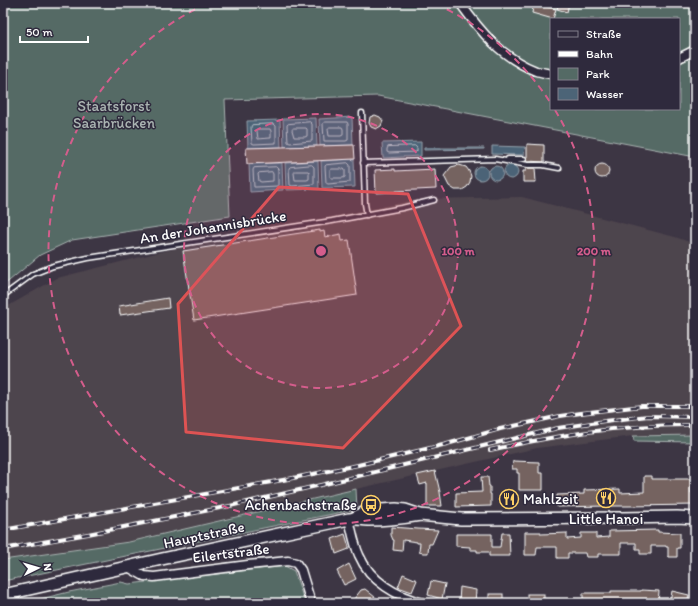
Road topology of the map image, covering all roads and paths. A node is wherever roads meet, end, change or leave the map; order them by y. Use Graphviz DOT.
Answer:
graph roads {
  1 [pos="460,3"];
  2 [pos="695,49"];
  3 [pos="680,58"];
  4 [pos="550,74"];
  5 [pos="362,113"];
  6 [pos="495,159"];
  7 [pos="524,159"];
  8 [pos="363,163"];
  9 [pos="559,168"];
  10 [pos="434,200"];
  11 [pos="367,215"];
  12 [pos="3,296"];
  13 [pos="695,518"];
  14 [pos="352,519"];
  15 [pos="128,567"];
  16 [pos="3,595"];
  17 [pos="311,603"];
  18 [pos="424,603"];
  1 -- 4 [label="street"];
  2 -- 3 [label="street"];
  5 -- 8 [label="lane"];
  6 -- 7 [label="lane"];
  6 -- 8 [label="lane"];
  6 -- 9 [label="lane"];
  8 -- 11 [label="lane"];
  10 -- 11 [label="lane, An der Johannisbrücke"];
  11 -- 12 [label="lane, An der Johannisbrücke"];
  13 -- 14 [label="main road, Hauptstraße"];
  14 -- 15 [label="main road, Hauptstraße"];
  14 -- 18 [label="street"];
  15 -- 16 [label="main road, Hauptstraße"];
  15 -- 17 [label="street, Eilertstraße"];
}
